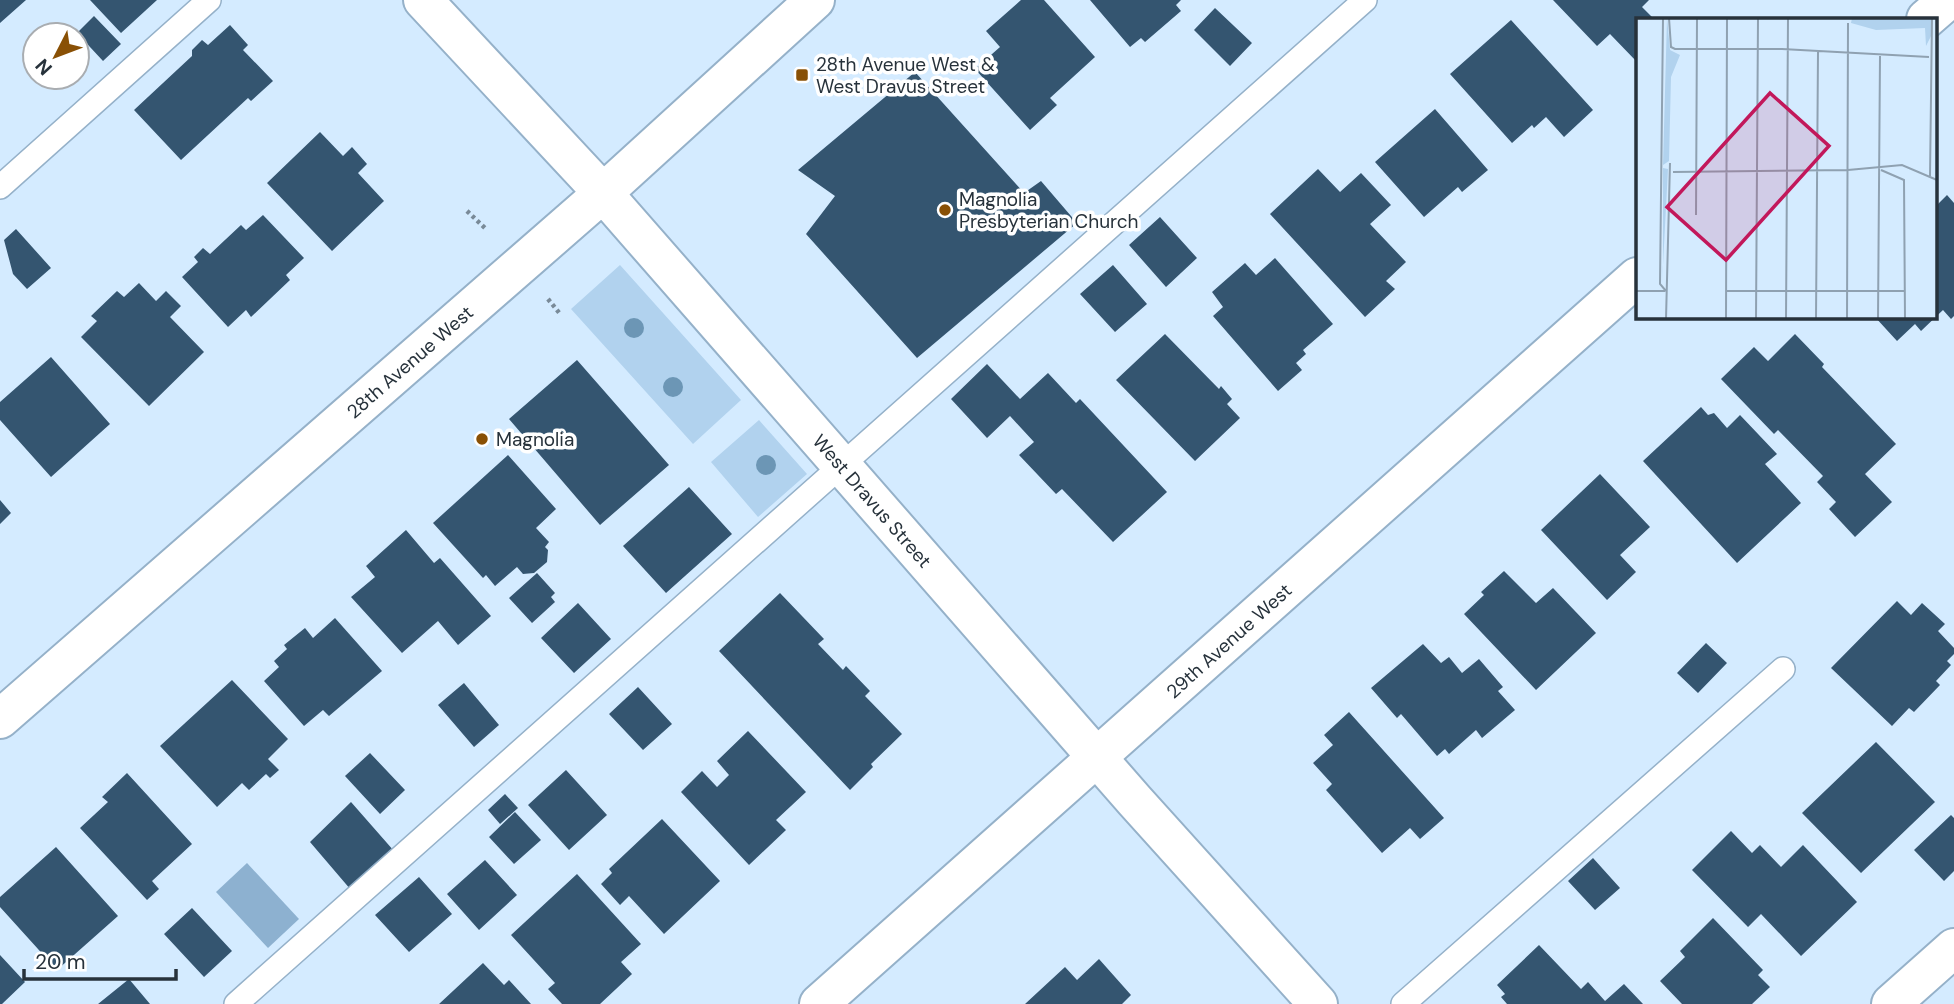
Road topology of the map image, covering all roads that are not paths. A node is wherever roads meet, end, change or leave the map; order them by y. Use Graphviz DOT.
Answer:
graph roads {
  1 [pos="209,0"];
  2 [pos="424,0"];
  3 [pos="815,0"];
  4 [pos="1366,0"];
  5 [pos="1948,0"];
  6 [pos="1927,18"];
  7 [pos="0,187"];
  8 [pos="603,193"];
  9 [pos="1636,278"];
  10 [pos="841,465"];
  11 [pos="1783,669"];
  12 [pos="0,719"];
  13 [pos="1097,758"];
  14 [pos="1954,948"];
  15 [pos="236,1004"];
  16 [pos="819,1004"];
  17 [pos="1318,1004"];
  18 [pos="1403,1004"];
  19 [pos="1891,1004"];
  1 -- 7 [label="lane"];
  2 -- 8 [label="street, West Dravus Street"];
  3 -- 8 [label="street, 28th Avenue West"];
  4 -- 10 [label="lane"];
  5 -- 6 [label="street"];
  8 -- 10 [label="street, West Dravus Street"];
  8 -- 12 [label="street, 28th Avenue West"];
  9 -- 13 [label="street, 29th Avenue West"];
  10 -- 13 [label="street, West Dravus Street"];
  10 -- 15 [label="lane"];
  11 -- 18 [label="lane"];
  13 -- 16 [label="street, 29th Avenue West"];
  13 -- 17 [label="street, West Dravus Street"];
  14 -- 19 [label="street"];
}
